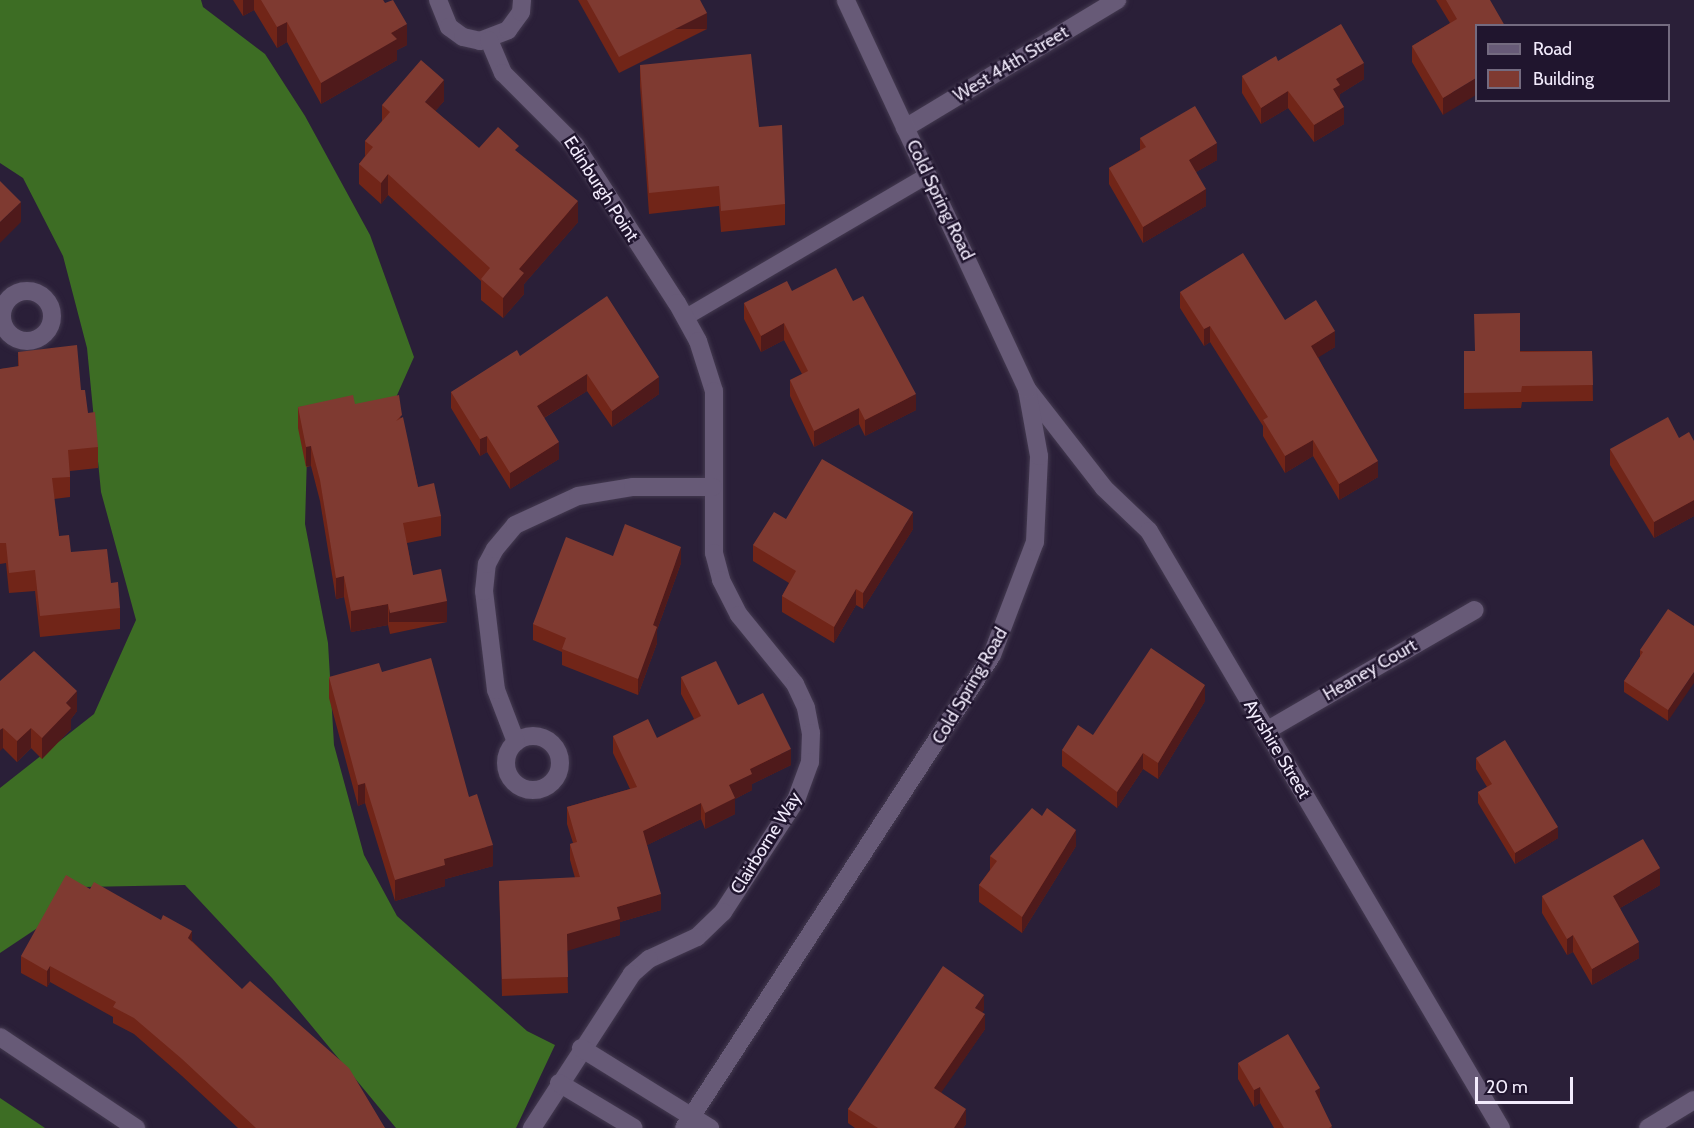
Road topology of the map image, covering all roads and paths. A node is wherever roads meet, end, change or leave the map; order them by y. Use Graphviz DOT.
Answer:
graph roads {
  1 [pos="438,0"];
  2 [pos="522,0"];
  3 [pos="846,0"];
  4 [pos="1117,0"];
  5 [pos="489,40"];
  6 [pos="905,129"];
  7 [pos="928,175"];
  8 [pos="686,317"];
  9 [pos="1027,388"];
  10 [pos="713,487"];
  11 [pos="1475,610"];
  12 [pos="1266,731"];
  13 [pos="516,742"];
  14 [pos="0,1037"];
  15 [pos="581,1048"];
  16 [pos="559,1083"];
  17 [pos="1694,1100"];
  18 [pos="688,1122"];
  19 [pos="136,1128"];
  20 [pos="532,1128"];
  21 [pos="634,1128"];
  22 [pos="710,1128"];
  23 [pos="1501,1128"];
  24 [pos="1648,1128"];
  1 -- 5 [label="street"];
  2 -- 5 [label="street"];
  3 -- 6 [label="street, Cold Spring Road"];
  4 -- 6 [label="street, West 44th Street"];
  5 -- 8 [label="street, Edinburgh Point"];
  6 -- 7 [label="street, Cold Spring Road"];
  7 -- 8 [label="lane"];
  7 -- 9 [label="street, Cold Spring Road"];
  8 -- 10 [label="street, Clairborne Way"];
  9 -- 12 [label="street, Ayrshire Street"];
  9 -- 18 [label="street, Cold Spring Road"];
  10 -- 13 [label="street"];
  10 -- 15 [label="street, Clairborne Way"];
  11 -- 12 [label="street, Heaney Court"];
  12 -- 23 [label="street, Ayrshire Street"];
  14 -- 19 [label="street"];
  15 -- 16 [label="street, Clairborne Way"];
  15 -- 18 [label="street"];
  16 -- 20 [label="street, Clairborne Way"];
  16 -- 21 [label="street"];
  17 -- 24 [label="street"];
  18 -- 22 [label="street"];
}
